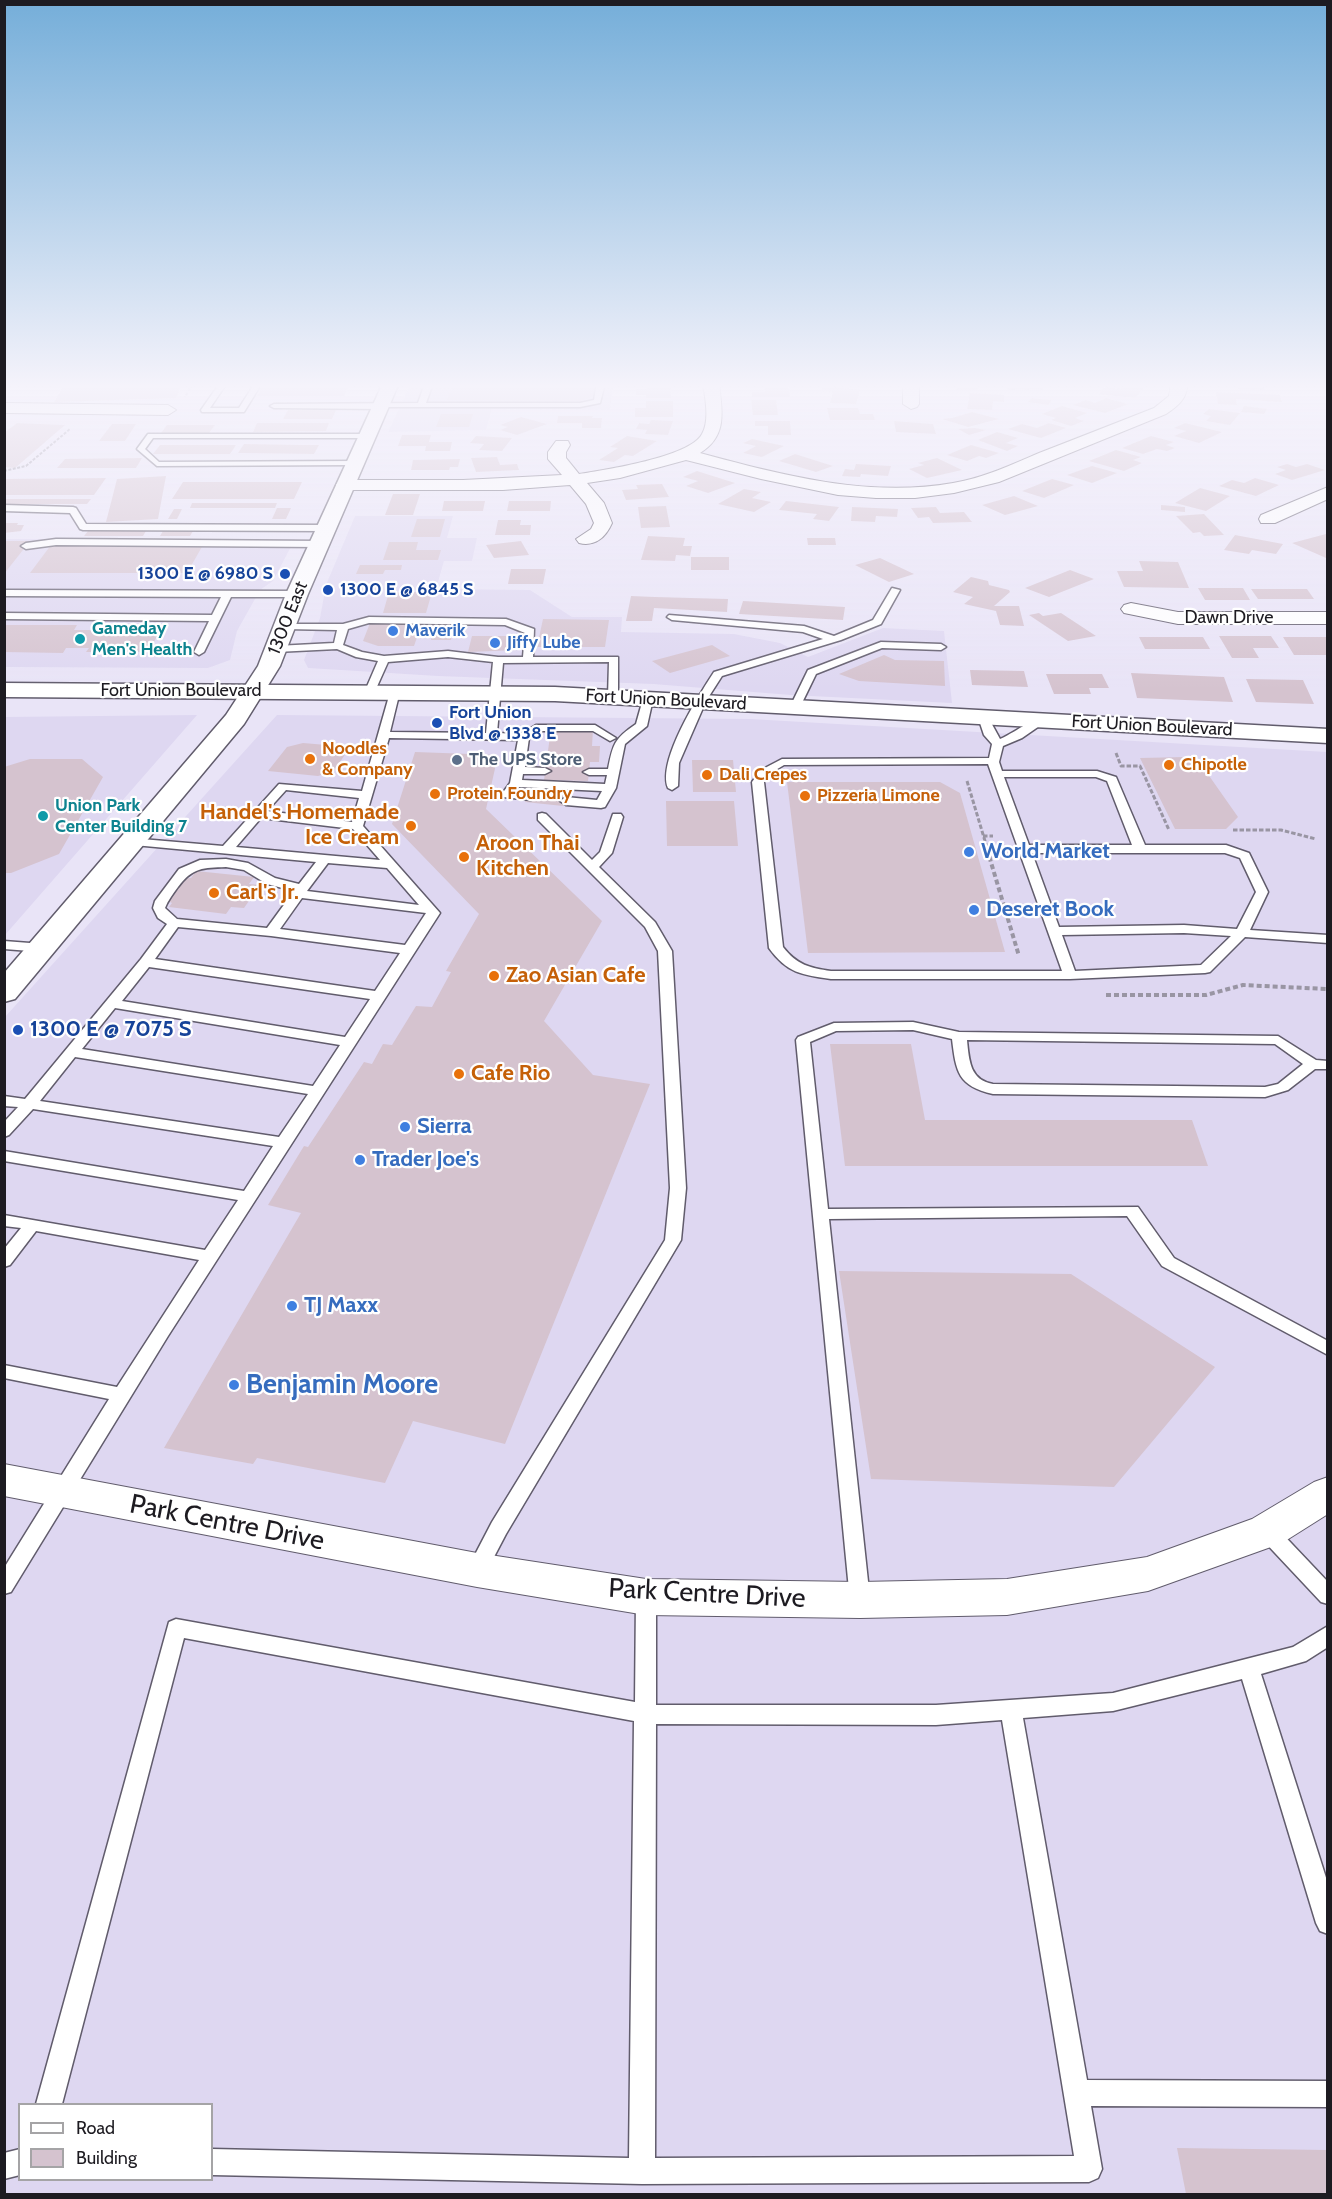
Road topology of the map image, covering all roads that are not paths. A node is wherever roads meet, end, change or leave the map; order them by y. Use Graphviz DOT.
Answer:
graph roads {
  1 [pos="345,485"];
  2 [pos="581,486"];
  3 [pos="808,486"];
  4 [pos="972,486"];
  5 [pos="1328,492"];
  6 [pos="4,508"];
  7 [pos="1268,519"];
  8 [pos="323,536"];
  9 [pos="586,539"];
  10 [pos="26,546"];
  11 [pos="895,590"];
  12 [pos="4,593"];
  13 [pos="227,594"];
  14 [pos="297,594"];
  15 [pos="1131,609"];
  16 [pos="4,616"];
  17 [pos="672,617"];
  18 [pos="216,618"];
  19 [pos="1328,618"];
  20 [pos="286,626"];
  21 [pos="343,627"];
  22 [pos="833,639"];
  23 [pos="338,646"];
  24 [pos="940,647"];
  25 [pos="276,649"];
  26 [pos="199,652"];
  27 [pos="384,659"];
  28 [pos="498,660"];
  29 [pos="528,660"];
  30 [pos="4,690"];
  31 [pos="253,691"];
  32 [pos="370,691"];
  33 [pos="395,691"];
  34 [pos="496,692"];
  35 [pos="614,697"];
  36 [pos="648,699"];
  37 [pos="701,701"];
  38 [pos="795,707"];
  39 [pos="982,717"];
  40 [pos="1043,720"];
  41 [pos="384,735"];
  42 [pos="490,736"];
  43 [pos="524,736"];
  44 [pos="1328,736"];
  45 [pos="550,737"];
  46 [pos="592,738"];
  47 [pos="610,738"];
  48 [pos="623,738"];
  49 [pos="998,744"];
  50 [pos="993,761"];
  51 [pos="517,770"];
  52 [pos="545,771"];
  53 [pos="589,771"];
  54 [pos="612,772"];
  55 [pos="998,774"];
  56 [pos="516,783"];
  57 [pos="672,786"];
  58 [pos="610,788"];
  59 [pos="367,795"];
  60 [pos="527,797"];
  61 [pos="566,801"];
  62 [pos="258,814"];
  63 [pos="542,817"];
  64 [pos="617,817"];
  65 [pos="357,826"];
  66 [pos="134,841"];
  67 [pos="1025,849"];
  68 [pos="1140,849"];
  69 [pos="226,850"];
  70 [pos="324,859"];
  71 [pos="393,865"];
  72 [pos="592,867"];
  73 [pos="300,891"];
  74 [pos="430,909"];
  75 [pos="174,923"];
  76 [pos="1054,931"];
  77 [pos="271,932"];
  78 [pos="1242,933"];
  79 [pos="1328,939"];
  80 [pos="4,945"];
  81 [pos="43,948"];
  82 [pos="409,950"];
  83 [pos="146,962"];
  84 [pos="1070,975"];
  85 [pos="4,993"];
  86 [pos="380,996"];
  87 [pos="110,1003"];
  88 [pos="959,1036"];
  89 [pos="351,1042"];
  90 [pos="71,1052"];
  91 [pos="1320,1064"];
  92 [pos="319,1091"];
  93 [pos="4,1101"];
  94 [pos="29,1104"];
  95 [pos="4,1132"];
  96 [pos="285,1143"];
  97 [pos="4,1156"];
  98 [pos="250,1197"];
  99 [pos="821,1214"];
  100 [pos="4,1220"];
  101 [pos="32,1225"];
  102 [pos="212,1257"];
  103 [pos="4,1261"];
  104 [pos="1328,1349"];
  105 [pos="4,1371"];
  106 [pos="121,1395"];
  107 [pos="4,1480"];
  108 [pos="60,1492"];
  109 [pos="1328,1493"];
  110 [pos="1267,1531"];
  111 [pos="477,1570"];
  112 [pos="4,1586"];
  113 [pos="1328,1596"];
  114 [pos="646,1597"];
  115 [pos="860,1600"];
  116 [pos="1328,1635"];
  117 [pos="1249,1668"];
  118 [pos="1011,1709"];
  119 [pos="645,1714"];
  120 [pos="1328,1923"];
  121 [pos="1076,2093"];
  122 [pos="1328,2094"];
  123 [pos="49,2103"];
  124 [pos="213,2162"];
  125 [pos="642,2171"];
  1 -- 8 [label="main road, 1300 East"];
  2 -- 9 [label="street"];
  3 -- 4 [label="street"];
  5 -- 7 [label="street"];
  6 -- 8 [label="lane"];
  8 -- 10 [label="lane"];
  8 -- 14 [label="main road, 1300 East"];
  11 -- 22 [label="lane"];
  12 -- 13 [label="lane"];
  13 -- 14 [label="lane"];
  13 -- 18 [label="lane"];
  14 -- 20 [label="main road, 1300 East"];
  15 -- 19 [label="street, Dawn Drive"];
  16 -- 18 [label="lane"];
  17 -- 22 [label="lane"];
  18 -- 26 [label="lane"];
  20 -- 21 [label="lane"];
  20 -- 25 [label="main road, 1300 East"];
  21 -- 23 [label="lane"];
  21 -- 29 [label="lane"];
  22 -- 37 [label="lane"];
  23 -- 25 [label="lane"];
  23 -- 27 [label="lane"];
  24 -- 38 [label="lane"];
  25 -- 31 [label="main road, 1300 East"];
  27 -- 28 [label="lane"];
  27 -- 32 [label="lane"];
  28 -- 29 [label="lane"];
  28 -- 34 [label="lane"];
  29 -- 35 [label="lane"];
  30 -- 31 [label="main road, Fort Union Boulevard"];
  31 -- 32 [label="main road, Fort Union Boulevard"];
  31 -- 66 [label="main road, 1300 East"];
  32 -- 33 [label="main road, Fort Union Boulevard"];
  33 -- 34 [label="main road, Fort Union Boulevard"];
  33 -- 41 [label="lane"];
  34 -- 35 [label="main road, Fort Union Boulevard"];
  34 -- 42 [label="lane"];
  35 -- 36 [label="main road, Fort Union Boulevard"];
  36 -- 37 [label="main road, Fort Union Boulevard"];
  36 -- 48 [label="lane"];
  37 -- 38 [label="main road, Fort Union Boulevard"];
  37 -- 57 [label="lane"];
  38 -- 39 [label="main road, Fort Union Boulevard"];
  39 -- 40 [label="main road, Fort Union Boulevard"];
  39 -- 49 [label="lane"];
  40 -- 44 [label="main road, Fort Union Boulevard"];
  40 -- 49 [label="lane"];
  41 -- 42 [label="lane"];
  41 -- 59 [label="lane"];
  42 -- 43 [label="lane"];
  43 -- 45 [label="lane"];
  43 -- 47 [label="lane"];
  43 -- 51 [label="lane"];
  46 -- 47 [label="lane"];
  47 -- 48 [label="lane"];
  48 -- 54 [label="lane"];
  49 -- 50 [label="lane"];
  50 -- 55 [label="lane"];
  50 -- 84 [label="lane"];
  51 -- 52 [label="lane"];
  51 -- 56 [label="lane"];
  53 -- 54 [label="lane"];
  54 -- 58 [label="lane"];
  55 -- 67 [label="lane"];
  55 -- 68 [label="lane"];
  56 -- 58 [label="lane"];
  56 -- 60 [label="lane"];
  58 -- 61 [label="lane"];
  59 -- 62 [label="lane"];
  59 -- 65 [label="lane"];
  62 -- 65 [label="lane"];
  62 -- 69 [label="lane"];
  63 -- 72 [label="lane"];
  64 -- 72 [label="lane"];
  65 -- 71 [label="lane"];
  66 -- 69 [label="lane"];
  66 -- 81 [label="main road, 1300 East"];
  67 -- 68 [label="lane"];
  67 -- 76 [label="lane"];
  68 -- 78 [label="lane"];
  69 -- 70 [label="lane"];
  70 -- 71 [label="lane"];
  70 -- 73 [label="lane"];
  71 -- 74 [label="lane"];
  72 -- 111 [label="lane"];
  73 -- 74 [label="lane"];
  73 -- 75 [label="lane"];
  73 -- 77 [label="lane"];
  74 -- 82 [label="lane"];
  75 -- 77 [label="lane"];
  75 -- 83 [label="lane"];
  76 -- 78 [label="lane"];
  76 -- 84 [label="lane"];
  77 -- 82 [label="lane"];
  78 -- 79 [label="lane"];
  78 -- 84 [label="lane"];
  80 -- 81 [label="lane"];
  81 -- 85 [label="main road, 1300 East"];
  82 -- 86 [label="lane"];
  83 -- 86 [label="lane"];
  83 -- 87 [label="lane"];
  86 -- 89 [label="lane"];
  87 -- 89 [label="lane"];
  87 -- 90 [label="lane"];
  88 -- 91 [label="lane"];
  88 -- 91 [label="lane"];
  88 -- 99 [label="lane"];
  89 -- 92 [label="lane"];
  90 -- 92 [label="lane"];
  90 -- 94 [label="lane"];
  92 -- 96 [label="lane"];
  93 -- 94 [label="lane"];
  94 -- 95 [label="lane"];
  94 -- 96 [label="lane"];
  96 -- 98 [label="lane"];
  97 -- 98 [label="lane"];
  98 -- 102 [label="lane"];
  99 -- 104 [label="lane"];
  99 -- 115 [label="lane"];
  100 -- 101 [label="lane"];
  101 -- 102 [label="lane"];
  101 -- 103 [label="lane"];
  102 -- 106 [label="lane"];
  105 -- 106 [label="lane"];
  106 -- 108 [label="lane"];
  107 -- 108 [label="street, Park Centre Drive"];
  108 -- 111 [label="street, Park Centre Drive"];
  108 -- 112 [label="lane"];
  109 -- 110 [label="street, Park Centre Drive"];
  110 -- 113 [label="lane"];
  110 -- 115 [label="street, Park Centre Drive"];
  111 -- 114 [label="street, Park Centre Drive"];
  114 -- 115 [label="street, Park Centre Drive"];
  114 -- 119 [label="lane"];
  116 -- 117 [label="lane"];
  117 -- 118 [label="lane"];
  117 -- 120 [label="lane"];
  118 -- 119 [label="lane"];
  118 -- 121 [label="lane"];
  119 -- 123 [label="lane"];
  119 -- 125 [label="lane"];
  121 -- 122 [label="lane"];
  121 -- 125 [label="lane"];
  124 -- 125 [label="lane"];
}
